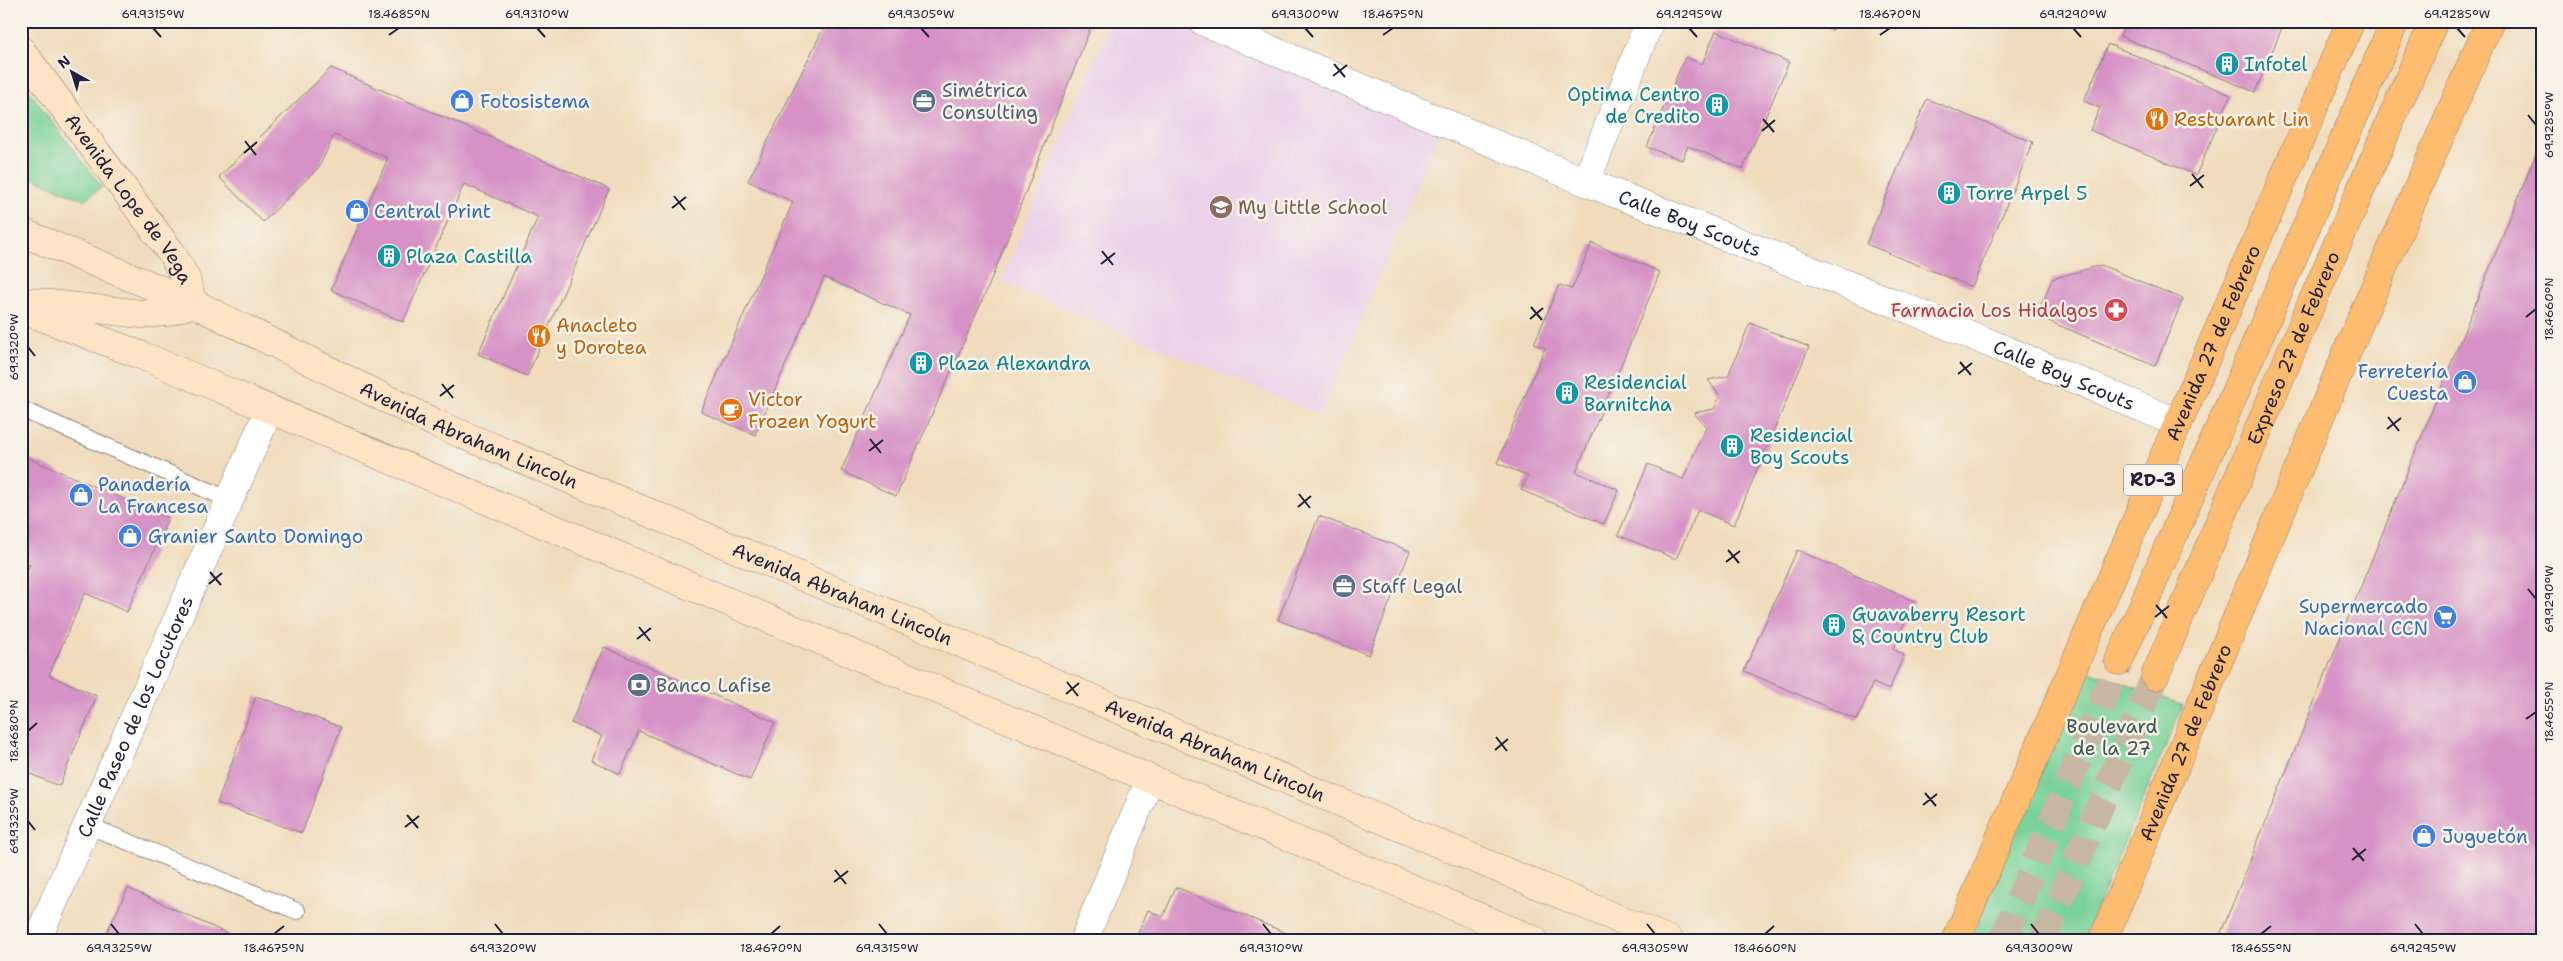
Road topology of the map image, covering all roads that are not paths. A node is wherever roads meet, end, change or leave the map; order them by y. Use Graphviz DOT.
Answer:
graph roads {
  1 [pos="1202,21"];
  2 [pos="1650,21"];
  3 [pos="2351,21"];
  4 [pos="2395,21"];
  5 [pos="2434,21"];
  6 [pos="2490,21"];
  7 [pos="21,50"];
  8 [pos="1586,182"];
  9 [pos="21,232"];
  10 [pos="21,301"];
  11 [pos="193,303"];
  12 [pos="21,309"];
  13 [pos="21,409"];
  14 [pos="269,410"];
  15 [pos="2178,423"];
  16 [pos="230,500"];
  17 [pos="2119,661"];
  18 [pos="2155,676"];
  19 [pos="1150,779"];
  20 [pos="87,824"];
  21 [pos="296,911"];
  22 [pos="1532,939"];
  23 [pos="37,940"];
  24 [pos="1084,940"];
  25 [pos="1669,940"];
  26 [pos="1956,940"];
  27 [pos="2103,940"];
  1 -- 8 [label="street, Calle Boy Scouts"];
  2 -- 8 [label="street"];
  3 -- 15 [label="main road, Avenida 27 de Febrero / RD-3"];
  4 -- 17 [label="main road, Expreso 27 de Febrero / RD-3"];
  5 -- 18 [label="main road, Expreso 27 de Febrero"];
  6 -- 27 [label="main road, Avenida 27 de Febrero"];
  7 -- 11 [label="main road, Avenida Lope de Vega"];
  8 -- 15 [label="street, Calle Boy Scouts"];
  9 -- 11 [label="main road, Avenida Abraham Lincoln"];
  10 -- 11 [label="main road"];
  11 -- 25 [label="main road, Avenida Abraham Lincoln"];
  12 -- 14 [label="main road"];
  13 -- 16 [label="lane"];
  14 -- 16 [label="street, Calle Paseo de los Locutores"];
  14 -- 19 [label="main road"];
  15 -- 26 [label="main road, Avenida 27 de Febrero / RD-3"];
  16 -- 20 [label="street, Calle Paseo de los Locutores"];
  19 -- 22 [label="main road"];
  19 -- 24 [label="street"];
  20 -- 21 [label="lane"];
  20 -- 23 [label="street, Calle Paseo de los Locutores"];
}
